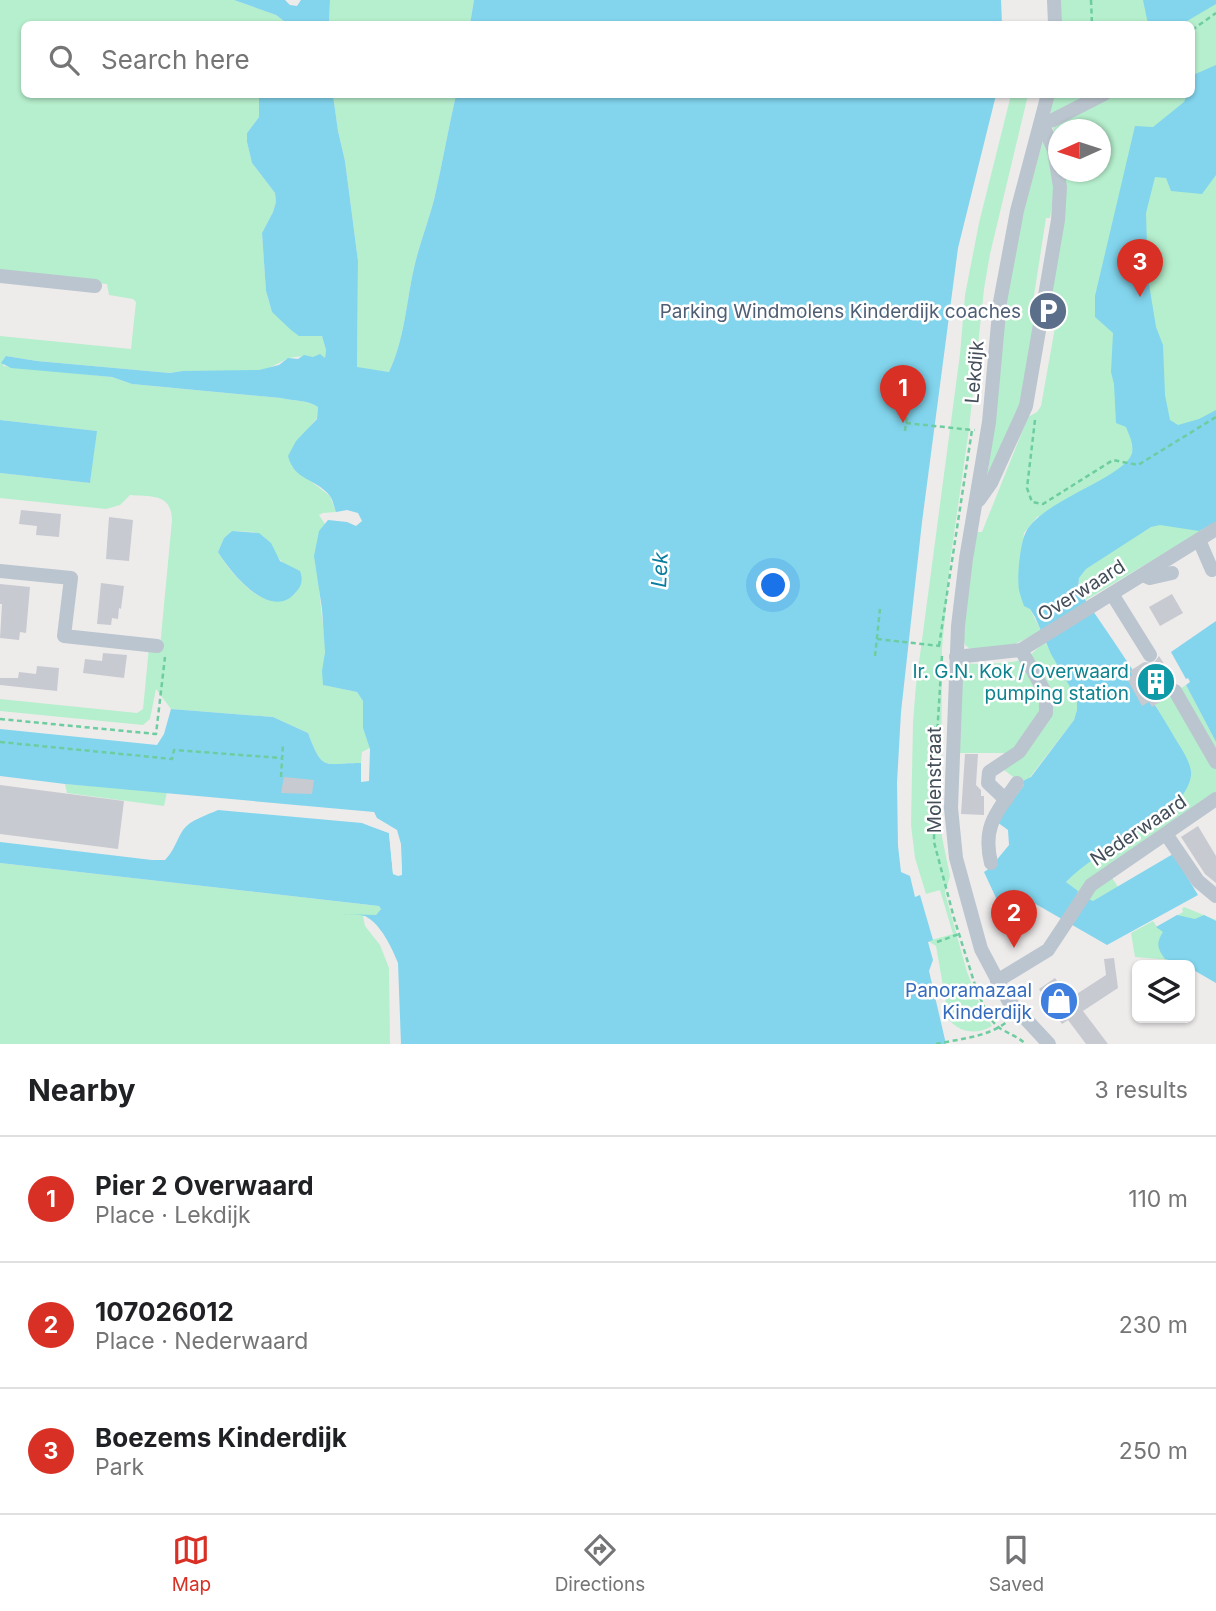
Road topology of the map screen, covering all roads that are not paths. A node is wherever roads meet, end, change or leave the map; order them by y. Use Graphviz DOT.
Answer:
graph roads {
  1 [pos="1054,0"];
  2 [pos="1055,21"];
  3 [pos="1047,98"];
  4 [pos="1096,98"];
  5 [pos="1042,123"];
  6 [pos="0,276"];
  7 [pos="95,286"];
  8 [pos="976,504"];
  9 [pos="1207,536"];
  10 [pos="1212,570"];
  11 [pos="0,571"];
  12 [pos="1172,573"];
  13 [pos="1143,575"];
  14 [pos="1108,596"];
  15 [pos="157,646"];
  16 [pos="1021,650"];
  17 [pos="1150,654"];
  18 [pos="956,657"];
  19 [pos="1175,691"];
  20 [pos="1216,762"];
  21 [pos="1017,783"];
  22 [pos="1216,799"];
  23 [pos="1006,800"];
  24 [pos="1166,834"];
  25 [pos="991,863"];
  26 [pos="1216,896"];
  27 [pos="997,981"];
  28 [pos="1049,1044"];
  1 -- 2 [label="street"];
  3 -- 5 [label="street, Lekdijk"];
  4 -- 5 [label="street"];
  5 -- 8 [label="street, Lekdijk"];
  5 -- 8 [label="street"];
  6 -- 7 [label="street"];
  8 -- 18 [label="street, Lekdijk"];
  9 -- 10 [label="street"];
  9 -- 13 [label="street, Overwaard"];
  11 -- 15 [label="street"];
  12 -- 13 [label="street"];
  13 -- 14 [label="street, Overwaard"];
  14 -- 16 [label="street, Overwaard"];
  14 -- 17 [label="street"];
  16 -- 18 [label="street, Overwaard"];
  16 -- 23 [label="street"];
  18 -- 27 [label="street, Molenstraat"];
  19 -- 20 [label="street"];
  21 -- 23 [label="street"];
  22 -- 24 [label="street, Nederwaard"];
  23 -- 25 [label="street"];
  24 -- 26 [label="street"];
  24 -- 27 [label="street, Nederwaard"];
  27 -- 28 [label="street, Molenstraat"];
}
